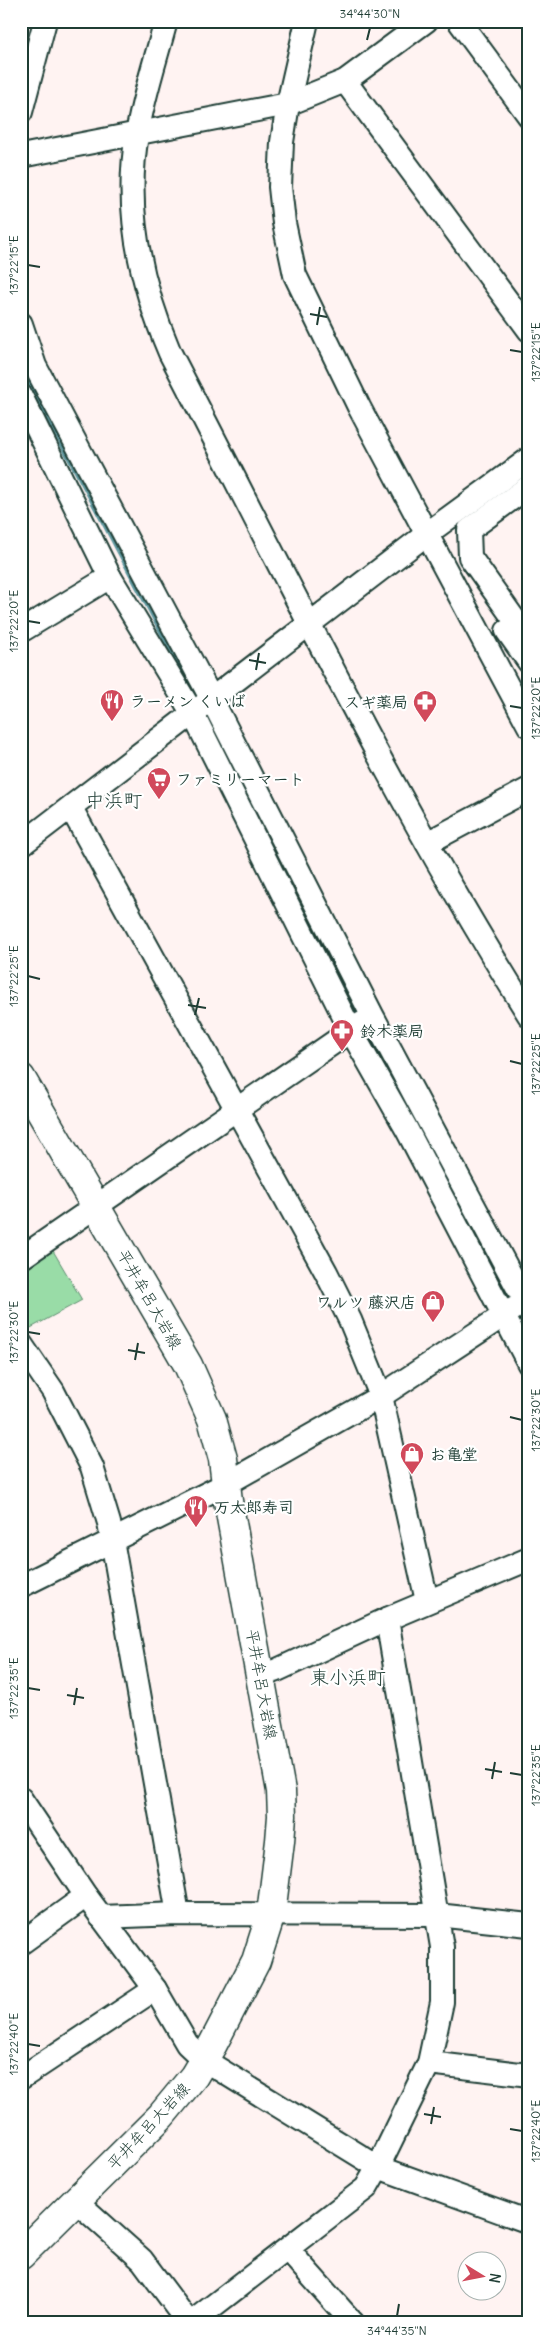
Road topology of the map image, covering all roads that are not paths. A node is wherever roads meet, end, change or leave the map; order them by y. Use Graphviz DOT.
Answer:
graph roads {
  1 [pos="45,21"];
  2 [pos="166,21"];
  3 [pos="307,21"];
  4 [pos="426,21"];
  5 [pos="459,21"];
  6 [pos="345,81"];
  7 [pos="288,104"];
  8 [pos="21,112"];
  9 [pos="529,116"];
  10 [pos="137,135"];
  11 [pos="21,156"];
  12 [pos="21,324"];
  13 [pos="529,330"];
  14 [pos="21,396"];
  15 [pos="529,458"];
  16 [pos="529,486"];
  17 [pos="428,533"];
  18 [pos="444,564"];
  19 [pos="468,567"];
  20 [pos="110,576"];
  21 [pos="310,623"];
  22 [pos="21,631"];
  23 [pos="529,640"];
  24 [pos="529,662"];
  25 [pos="211,698"];
  26 [pos="193,714"];
  27 [pos="529,726"];
  28 [pos="529,789"];
  29 [pos="71,808"];
  30 [pos="427,843"];
  31 [pos="21,845"];
  32 [pos="372,1015"];
  33 [pos="529,1015"];
  34 [pos="351,1031"];
  35 [pos="21,1078"];
  36 [pos="236,1110"];
  37 [pos="96,1206"];
  38 [pos="21,1258"];
  39 [pos="528,1303"];
  40 [pos="504,1316"];
  41 [pos="21,1344"];
  42 [pos="529,1364"];
  43 [pos="381,1396"];
  44 [pos="226,1484"];
  45 [pos="114,1541"];
  46 [pos="529,1560"];
  47 [pos="21,1586"];
  48 [pos="427,1601"];
  49 [pos="387,1619"];
  50 [pos="275,1671"];
  51 [pos="23,1805"];
  52 [pos="86,1896"];
  53 [pos="178,1914"];
  54 [pos="270,1914"];
  55 [pos="437,1915"];
  56 [pos="101,1917"];
  57 [pos="529,1925"];
  58 [pos="21,1943"];
  59 [pos="155,1989"];
  60 [pos="204,2060"];
  61 [pos="429,2062"];
  62 [pos="529,2075"];
  63 [pos="21,2078"];
  64 [pos="378,2167"];
  65 [pos="76,2201"];
  66 [pos="529,2222"];
  67 [pos="288,2250"];
  68 [pos="21,2255"];
  69 [pos="190,2323"];
  70 [pos="353,2323"];
  1 -- 8 [label="street"];
  2 -- 10 [label="street"];
  3 -- 7 [label="street"];
  4 -- 6 [label="street"];
  5 -- 9 [label="street"];
  6 -- 7 [label="street"];
  6 -- 13 [label="street"];
  7 -- 10 [label="street"];
  7 -- 17 [label="street"];
  10 -- 11 [label="street"];
  10 -- 21 [label="street"];
  12 -- 25 [label="street"];
  14 -- 20 [label="street"];
  15 -- 17 [label="street"];
  16 -- 19 [label="street"];
  17 -- 18 [label="street"];
  17 -- 21 [label="street"];
  18 -- 19 [label="street"];
  18 -- 27 [label="street"];
  19 -- 23 [label="street"];
  19 -- 24 [label="street"];
  20 -- 22 [label="street"];
  20 -- 26 [label="street"];
  21 -- 25 [label="street"];
  21 -- 30 [label="street"];
  25 -- 26 [label="street"];
  25 -- 32 [label="street"];
  26 -- 29 [label="street"];
  26 -- 34 [label="street"];
  28 -- 30 [label="street"];
  29 -- 31 [label="street"];
  29 -- 36 [label="street"];
  30 -- 33 [label="street"];
  32 -- 34 [label="street"];
  32 -- 39 [label="street"];
  34 -- 36 [label="street"];
  34 -- 40 [label="street"];
  35 -- 37 [label="main road, 平井牟呂大岩線"];
  36 -- 37 [label="street"];
  36 -- 43 [label="street"];
  37 -- 38 [label="street"];
  37 -- 44 [label="main road, 平井牟呂大岩線"];
  39 -- 40 [label="street"];
  40 -- 42 [label="street"];
  40 -- 43 [label="street"];
  41 -- 45 [label="street"];
  43 -- 44 [label="street"];
  43 -- 48 [label="street"];
  44 -- 45 [label="street"];
  44 -- 54 [label="main road, 平井牟呂大岩線"];
  45 -- 47 [label="street"];
  45 -- 53 [label="street"];
  46 -- 48 [label="street"];
  48 -- 49 [label="street"];
  49 -- 50 [label="street"];
  49 -- 55 [label="street"];
  51 -- 52 [label="street"];
  52 -- 56 [label="street"];
  52 -- 58 [label="street"];
  53 -- 54 [label="street"];
  53 -- 56 [label="street"];
  54 -- 55 [label="street"];
  54 -- 60 [label="main road, 平井牟呂大岩線"];
  55 -- 57 [label="street"];
  55 -- 61 [label="street"];
  56 -- 59 [label="street"];
  59 -- 60 [label="street"];
  59 -- 63 [label="street"];
  60 -- 64 [label="street"];
  60 -- 65 [label="main road, 平井牟呂大岩線"];
  61 -- 62 [label="street"];
  61 -- 64 [label="street"];
  64 -- 66 [label="street"];
  64 -- 67 [label="street"];
  65 -- 68 [label="main road, 平井牟呂大岩線"];
  65 -- 69 [label="street"];
  67 -- 69 [label="street"];
  67 -- 70 [label="street"];
}
